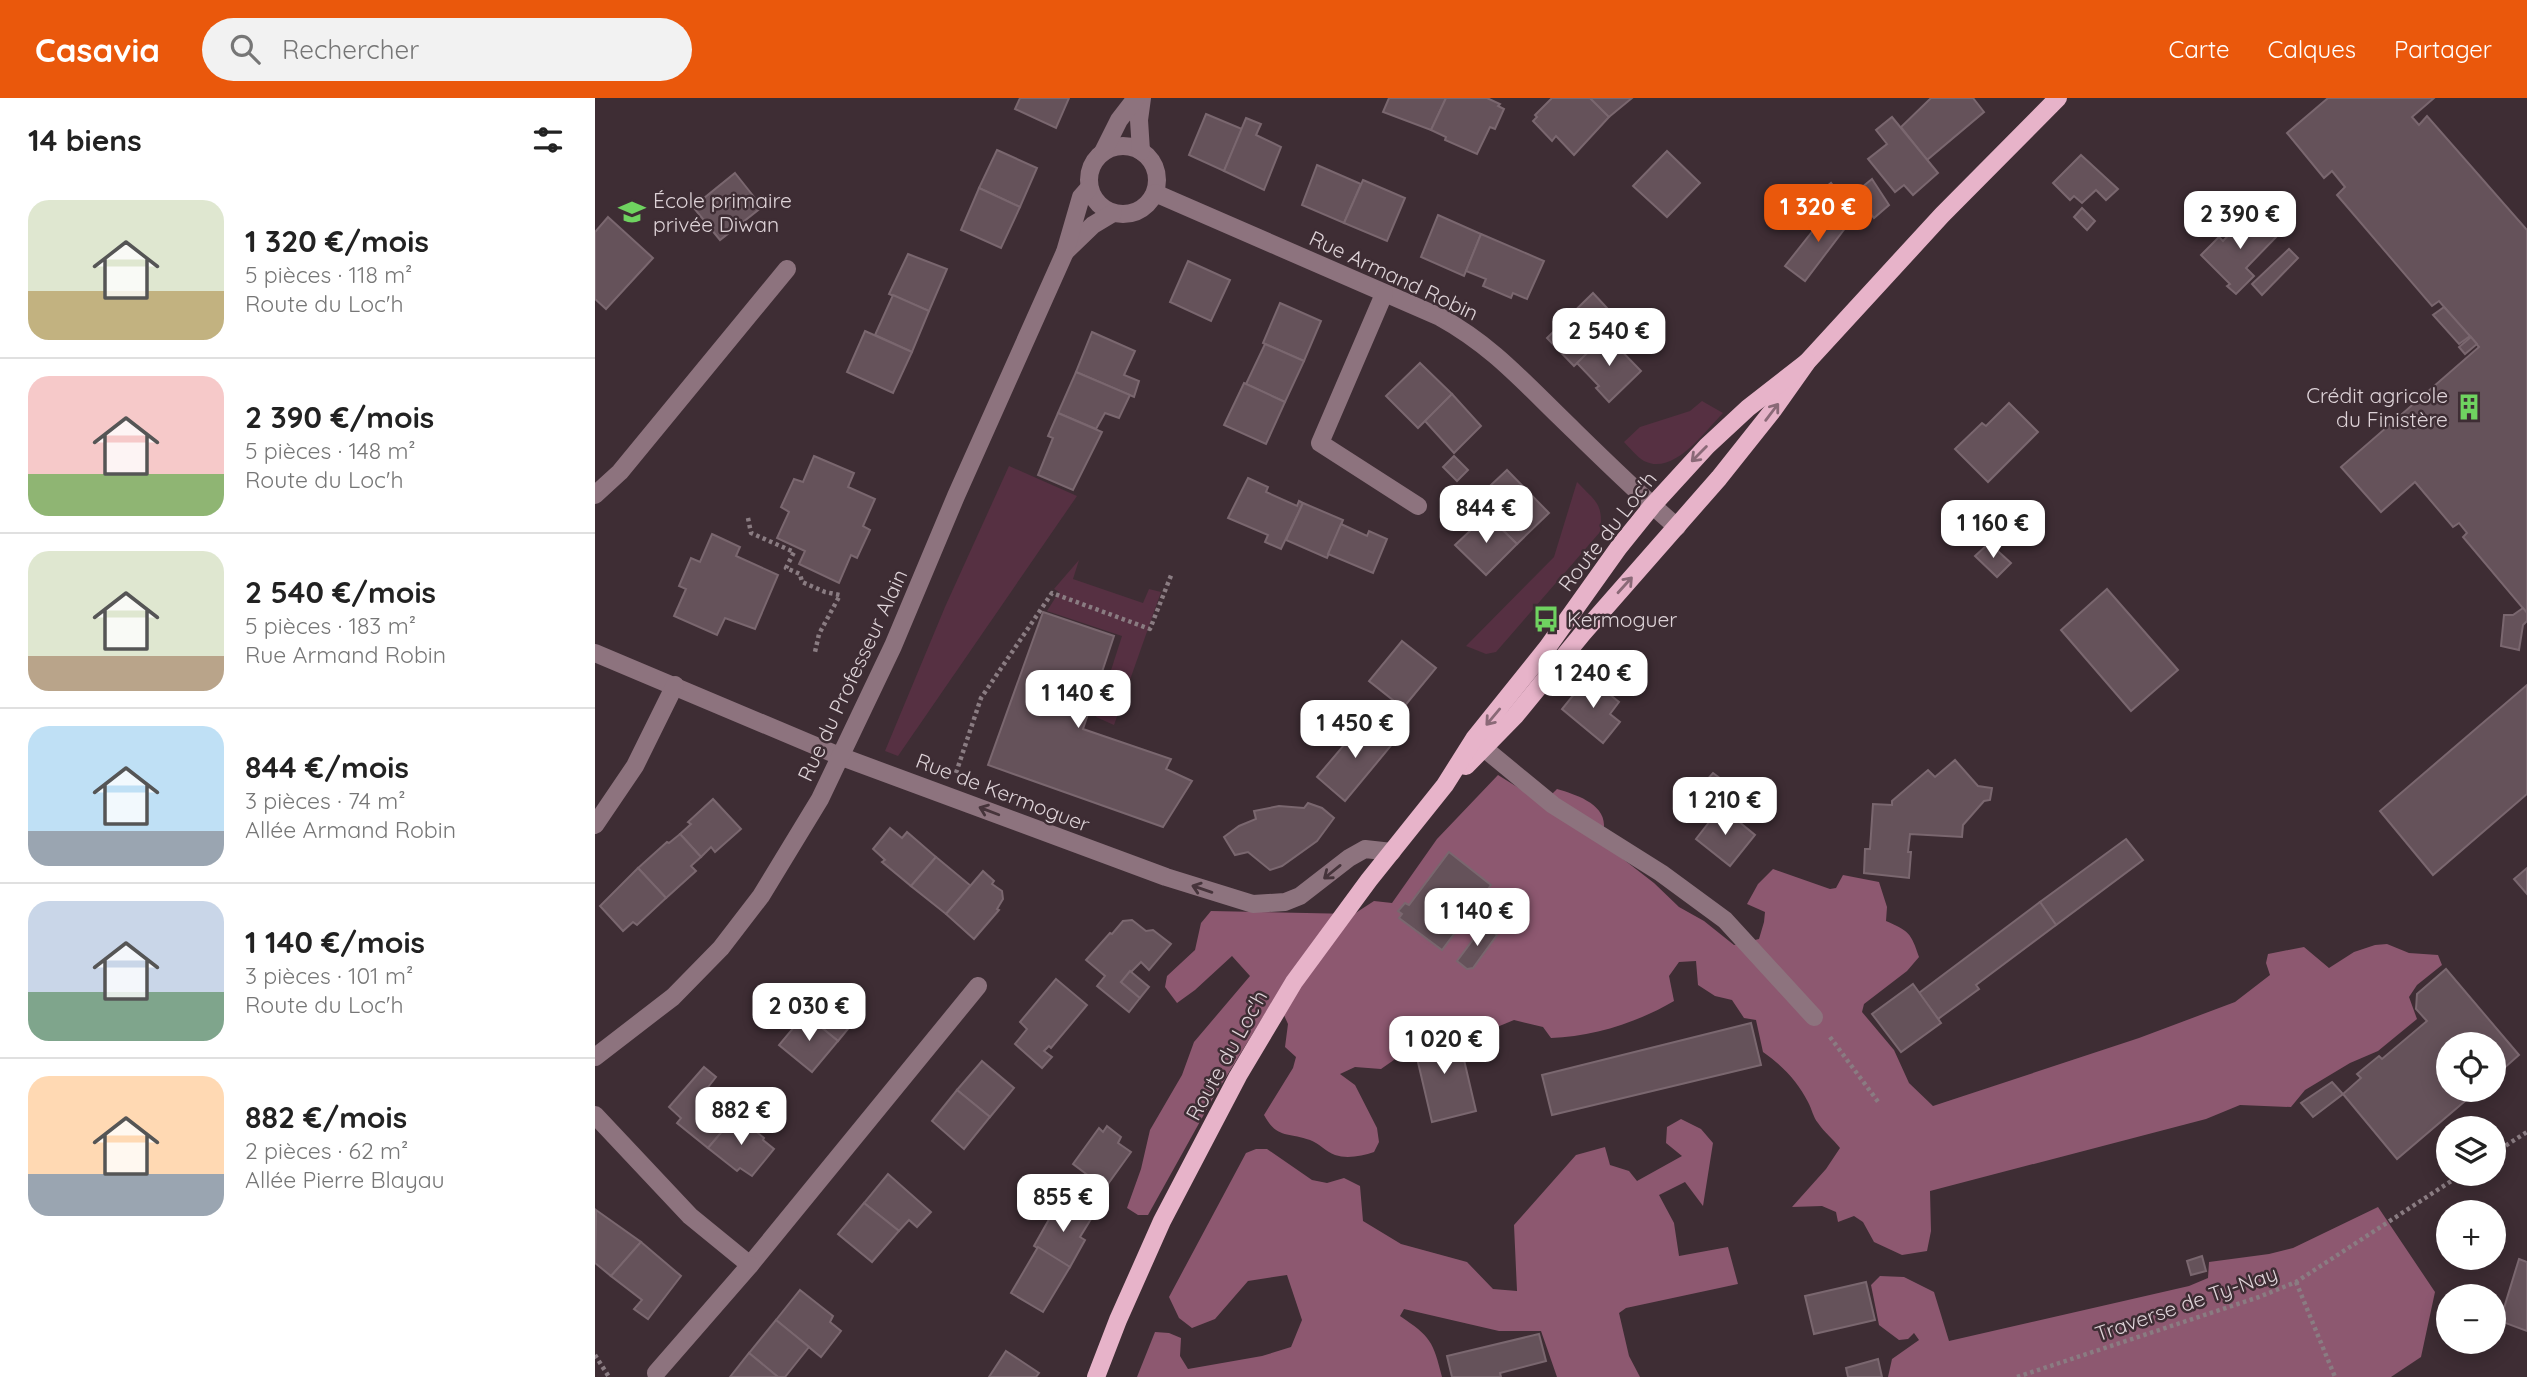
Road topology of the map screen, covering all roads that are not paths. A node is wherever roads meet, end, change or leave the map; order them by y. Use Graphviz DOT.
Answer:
graph roads {
  1 [pos="1136,98"];
  2 [pos="1142,98"];
  3 [pos="2058,98"];
  4 [pos="1141,151"];
  5 [pos="1103,152"];
  6 [pos="1089,188"];
  7 [pos="1155,193"];
  8 [pos="1113,213"];
  9 [pos="1065,252"];
  10 [pos="787,269"];
  11 [pos="1384,294"];
  12 [pos="1807,362"];
  13 [pos="595,495"];
  14 [pos="1418,506"];
  15 [pos="1652,506"];
  16 [pos="1677,527"];
  17 [pos="595,653"];
  18 [pos="675,685"];
  19 [pos="1479,744"];
  20 [pos="842,757"];
  21 [pos="595,825"];
  22 [pos="1392,852"];
  23 [pos="978,986"];
  24 [pos="1814,1017"];
  25 [pos="595,1057"];
  26 [pos="595,1115"];
  27 [pos="750,1265"];
  28 [pos="656,1373"];
  29 [pos="1097,1377"];
  1 -- 5 [label="street"];
  2 -- 4 [label="street"];
  3 -- 12 [label="main road, Route du Loc'h"];
  4 -- 5 [label="street"];
  4 -- 7 [label="street"];
  5 -- 6 [label="street"];
  6 -- 8 [label="street"];
  6 -- 9 [label="street, Rue du Professeur Alain"];
  7 -- 8 [label="street"];
  7 -- 11 [label="street, Rue Armand Robin"];
  8 -- 9 [label="street, Rue du Professeur Alain"];
  9 -- 20 [label="street, Rue du Professeur Alain"];
  10 -- 13 [label="street"];
  11 -- 14 [label="street"];
  11 -- 15 [label="street, Rue Armand Robin"];
  12 -- 15 [label="main road, Route du Loc'h, one-way"];
  16 -- 12 [label="main road, Route du Loc'h, one-way"];
  15 -- 16 [label="street, Rue Armand Robin"];
  15 -- 19 [label="main road, Route du Loc'h, one-way"];
  19 -- 16 [label="main road, Route du Loc'h, one-way"];
  17 -- 18 [label="street, Rue de Kermoguer"];
  18 -- 20 [label="street, Rue de Kermoguer"];
  18 -- 21 [label="street"];
  19 -- 22 [label="main road, Route du Loc'h"];
  19 -- 24 [label="street"];
  22 -- 20 [label="street, Rue de Kermoguer, one-way"];
  20 -- 25 [label="street, Rue du Professeur Alain"];
  22 -- 29 [label="main road, Route du Loc'h"];
  23 -- 27 [label="street"];
  26 -- 27 [label="street"];
  27 -- 28 [label="street"];
}
